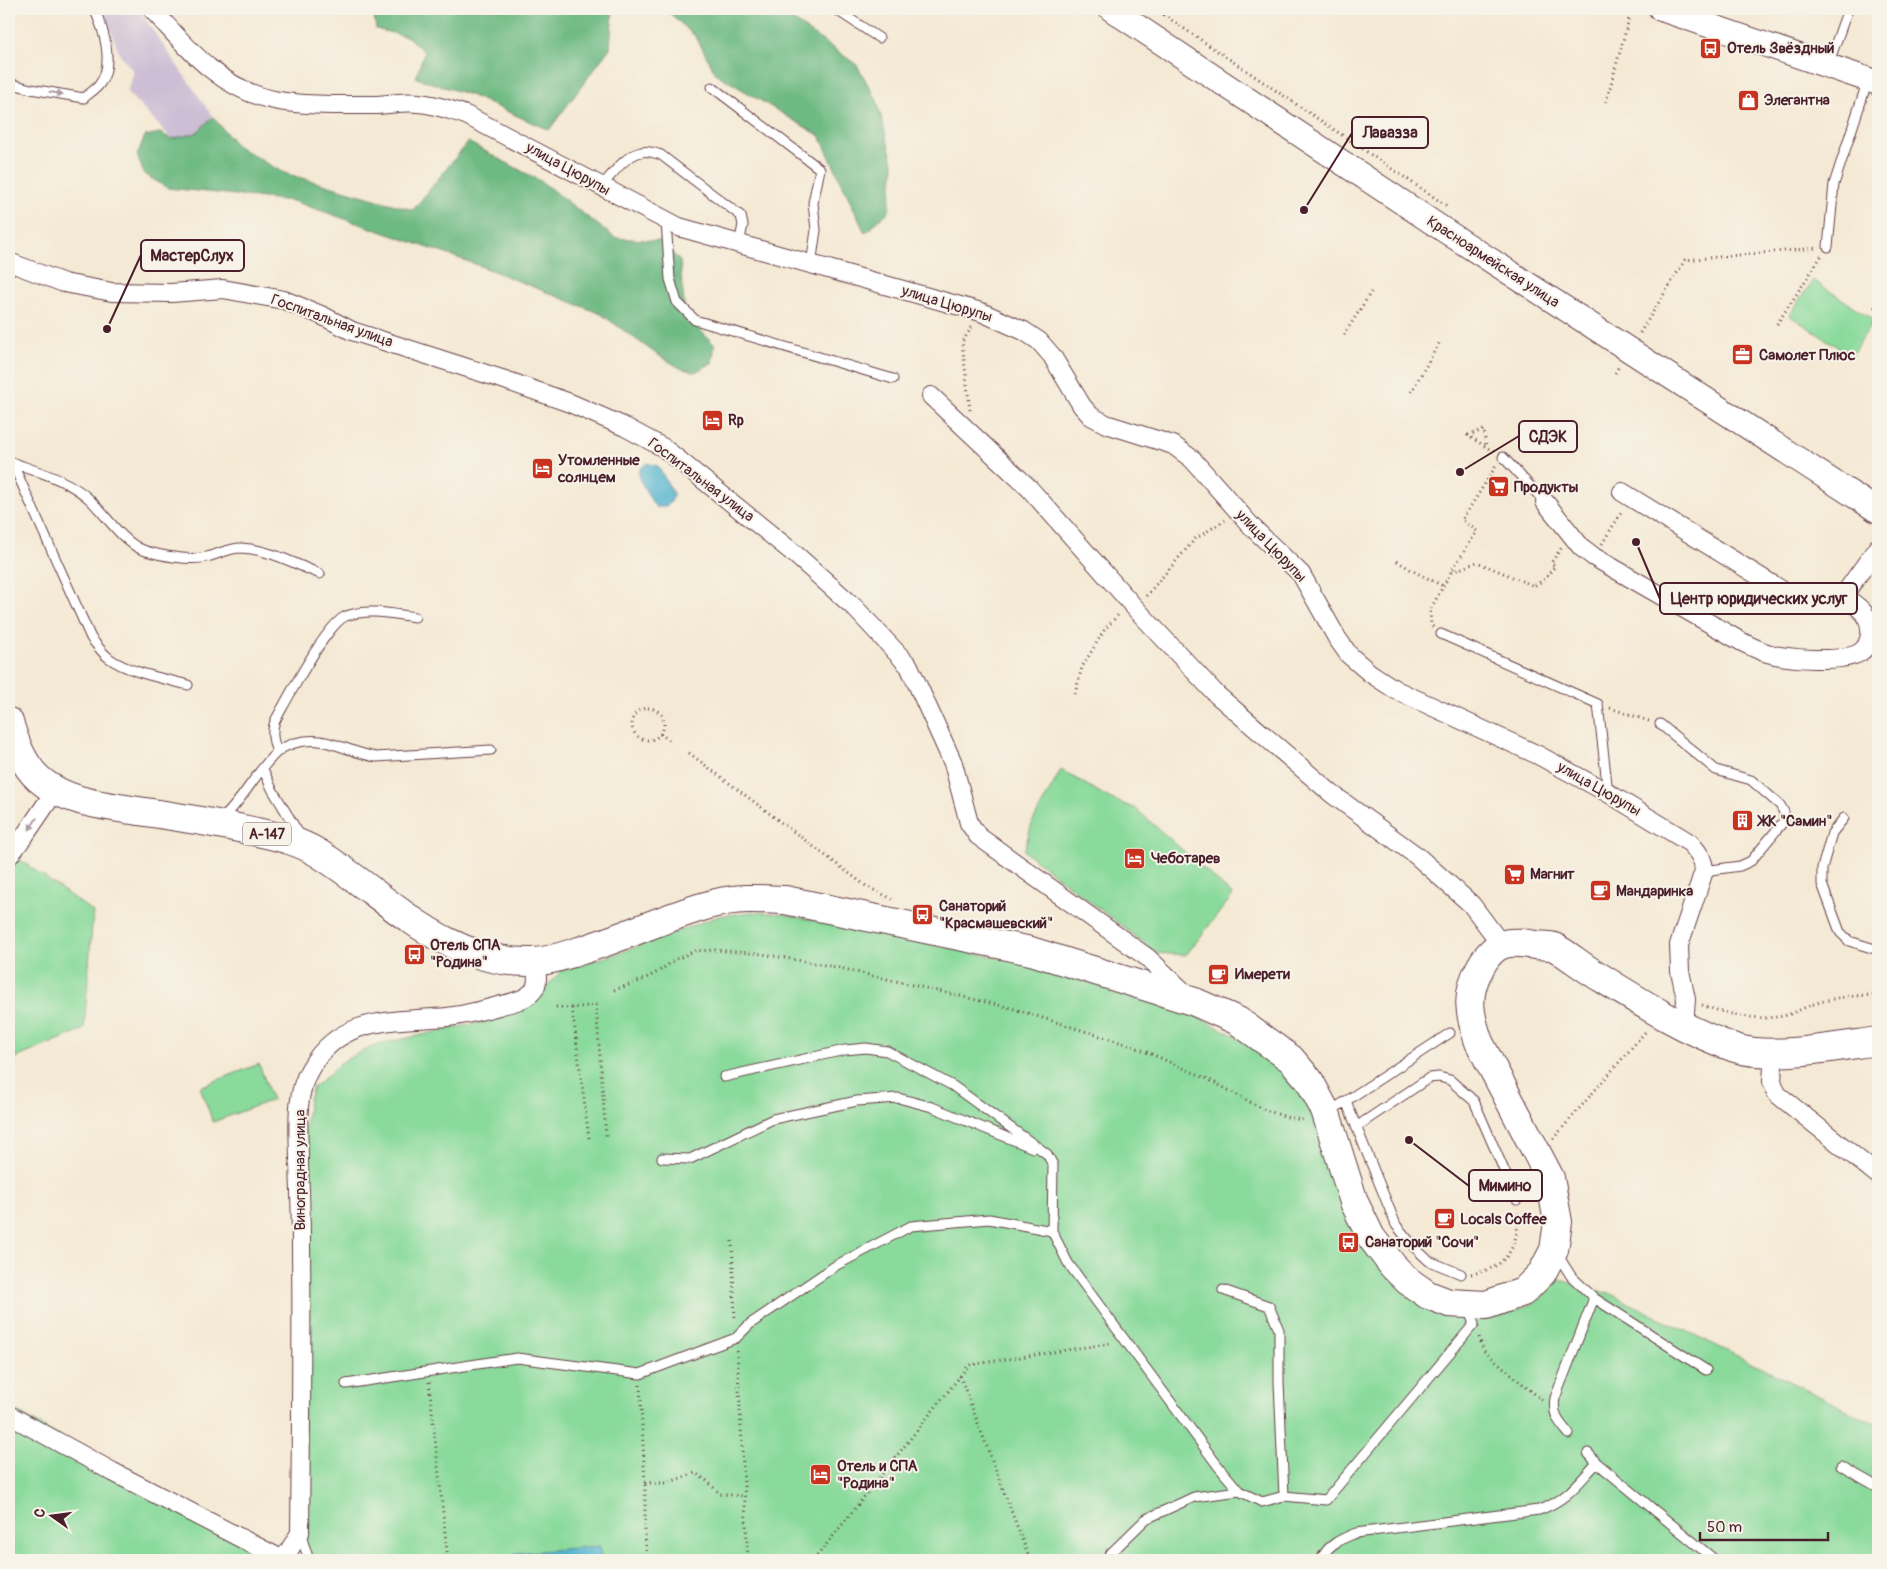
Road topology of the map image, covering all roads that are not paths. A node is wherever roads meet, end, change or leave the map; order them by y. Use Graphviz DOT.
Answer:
graph roads {
  1 [pos="94,9"];
  2 [pos="152,9"];
  3 [pos="835,9"];
  4 [pos="1111,9"];
  5 [pos="1662,9"];
  6 [pos="1848,9"];
  7 [pos="879,38"];
  8 [pos="1828,66"];
  9 [pos="1873,81"];
  10 [pos="9,83"];
  11 [pos="712,86"];
  12 [pos="601,187"];
  13 [pos="666,221"];
  14 [pos="739,244"];
  15 [pos="1828,246"];
  16 [pos="9,262"];
  17 [pos="811,265"];
  18 [pos="893,378"];
  19 [pos="931,396"];
  20 [pos="1503,457"];
  21 [pos="10,461"];
  22 [pos="1622,492"];
  23 [pos="1545,502"];
  24 [pos="1878,511"];
  25 [pos="1878,547"];
  26 [pos="320,574"];
  27 [pos="1842,596"];
  28 [pos="415,617"];
  29 [pos="1441,634"];
  30 [pos="188,685"];
  31 [pos="9,722"];
  32 [pos="1660,724"];
  33 [pos="491,750"];
  34 [pos="277,752"];
  35 [pos="263,769"];
  36 [pos="54,791"];
  37 [pos="1608,793"];
  38 [pos="1844,818"];
  39 [pos="218,823"];
  40 [pos="306,846"];
  41 [pos="9,856"];
  42 [pos="1704,871"];
  43 [pos="1502,944"];
  44 [pos="1878,950"];
  45 [pos="535,962"];
  46 [pos="1194,1002"];
  47 [pos="1684,1028"];
  48 [pos="1450,1033"];
  49 [pos="1878,1041"];
  50 [pos="1774,1053"];
  51 [pos="724,1078"];
  52 [pos="1328,1112"];
  53 [pos="1356,1127"];
  54 [pos="1047,1154"];
  55 [pos="662,1158"];
  56 [pos="1878,1175"];
  57 [pos="1517,1200"];
  58 [pos="1052,1231"];
  59 [pos="1554,1250"];
  60 [pos="1461,1274"];
  61 [pos="1223,1290"];
  62 [pos="1594,1298"];
  63 [pos="1470,1314"];
  64 [pos="1706,1370"];
  65 [pos="346,1384"];
  66 [pos="9,1415"];
  67 [pos="1569,1434"];
  68 [pos="1588,1453"];
  69 [pos="1597,1463"];
  70 [pos="1842,1466"];
  71 [pos="1878,1487"];
  72 [pos="1239,1491"];
  73 [pos="1284,1496"];
  74 [pos="300,1533"];
  75 [pos="283,1560"];
  76 [pos="309,1560"];
  77 [pos="1108,1560"];
  78 [pos="1321,1560"];
  79 [pos="1715,1560"];
  10 -- 1 [label="lane, one-way"];
  2 -- 12 [label="street, улица Цюрупы"];
  3 -- 7 [label="lane"];
  4 -- 24 [label="street, Красноармейская улица"];
  5 -- 8 [label="street"];
  6 -- 8 [label="lane"];
  8 -- 9 [label="street"];
  9 -- 15 [label="lane"];
  11 -- 17 [label="lane"];
  12 -- 13 [label="street, улица Цюрупы"];
  12 -- 14 [label="lane"];
  13 -- 14 [label="street, улица Цюрупы"];
  13 -- 18 [label="lane"];
  14 -- 17 [label="street, улица Цюрупы"];
  16 -- 46 [label="street, Госпитальная улица"];
  17 -- 37 [label="street, улица Цюрупы"];
  19 -- 43 [label="street"];
  20 -- 23 [label="lane"];
  21 -- 26 [label="lane"];
  21 -- 30 [label="lane"];
  22 -- 27 [label="street"];
  23 -- 27 [label="street"];
  25 -- 27 [label="street"];
  28 -- 34 [label="lane"];
  29 -- 37 [label="lane"];
  31 -- 36 [label="main road, А-147"];
  32 -- 42 [label="lane"];
  33 -- 34 [label="lane"];
  34 -- 35 [label="lane"];
  35 -- 39 [label="lane"];
  35 -- 40 [label="lane"];
  36 -- 39 [label="main road, А-147"];
  36 -- 41 [label="street, one-way"];
  37 -- 42 [label="street, улица Цюрупы"];
  38 -- 44 [label="lane"];
  39 -- 40 [label="main road, А-147"];
  40 -- 45 [label="main road, А-147"];
  42 -- 47 [label="street"];
  43 -- 47 [label="main road"];
  43 -- 59 [label="main road, А-147"];
  45 -- 46 [label="main road, А-147"];
  45 -- 74 [label="street, Виноградная улица"];
  46 -- 52 [label="main road, А-147"];
  47 -- 50 [label="main road"];
  48 -- 52 [label="lane"];
  49 -- 50 [label="main road"];
  50 -- 56 [label="street"];
  51 -- 54 [label="lane"];
  52 -- 53 [label="lane"];
  52 -- 63 [label="main road, А-147"];
  53 -- 57 [label="lane"];
  53 -- 60 [label="lane"];
  54 -- 55 [label="lane"];
  54 -- 58 [label="lane"];
  58 -- 65 [label="lane"];
  58 -- 72 [label="lane"];
  59 -- 62 [label="lane"];
  59 -- 63 [label="main road, А-147"];
  61 -- 73 [label="lane"];
  62 -- 64 [label="lane"];
  62 -- 67 [label="lane"];
  63 -- 73 [label="lane"];
  66 -- 75 [label="street"];
  68 -- 69 [label="lane"];
  69 -- 78 [label="lane"];
  69 -- 79 [label="lane"];
  70 -- 71 [label="lane"];
  72 -- 73 [label="lane"];
  72 -- 77 [label="lane"];
  74 -- 75 [label="street"];
  74 -- 76 [label="lane, Виноградная улица"];
}
